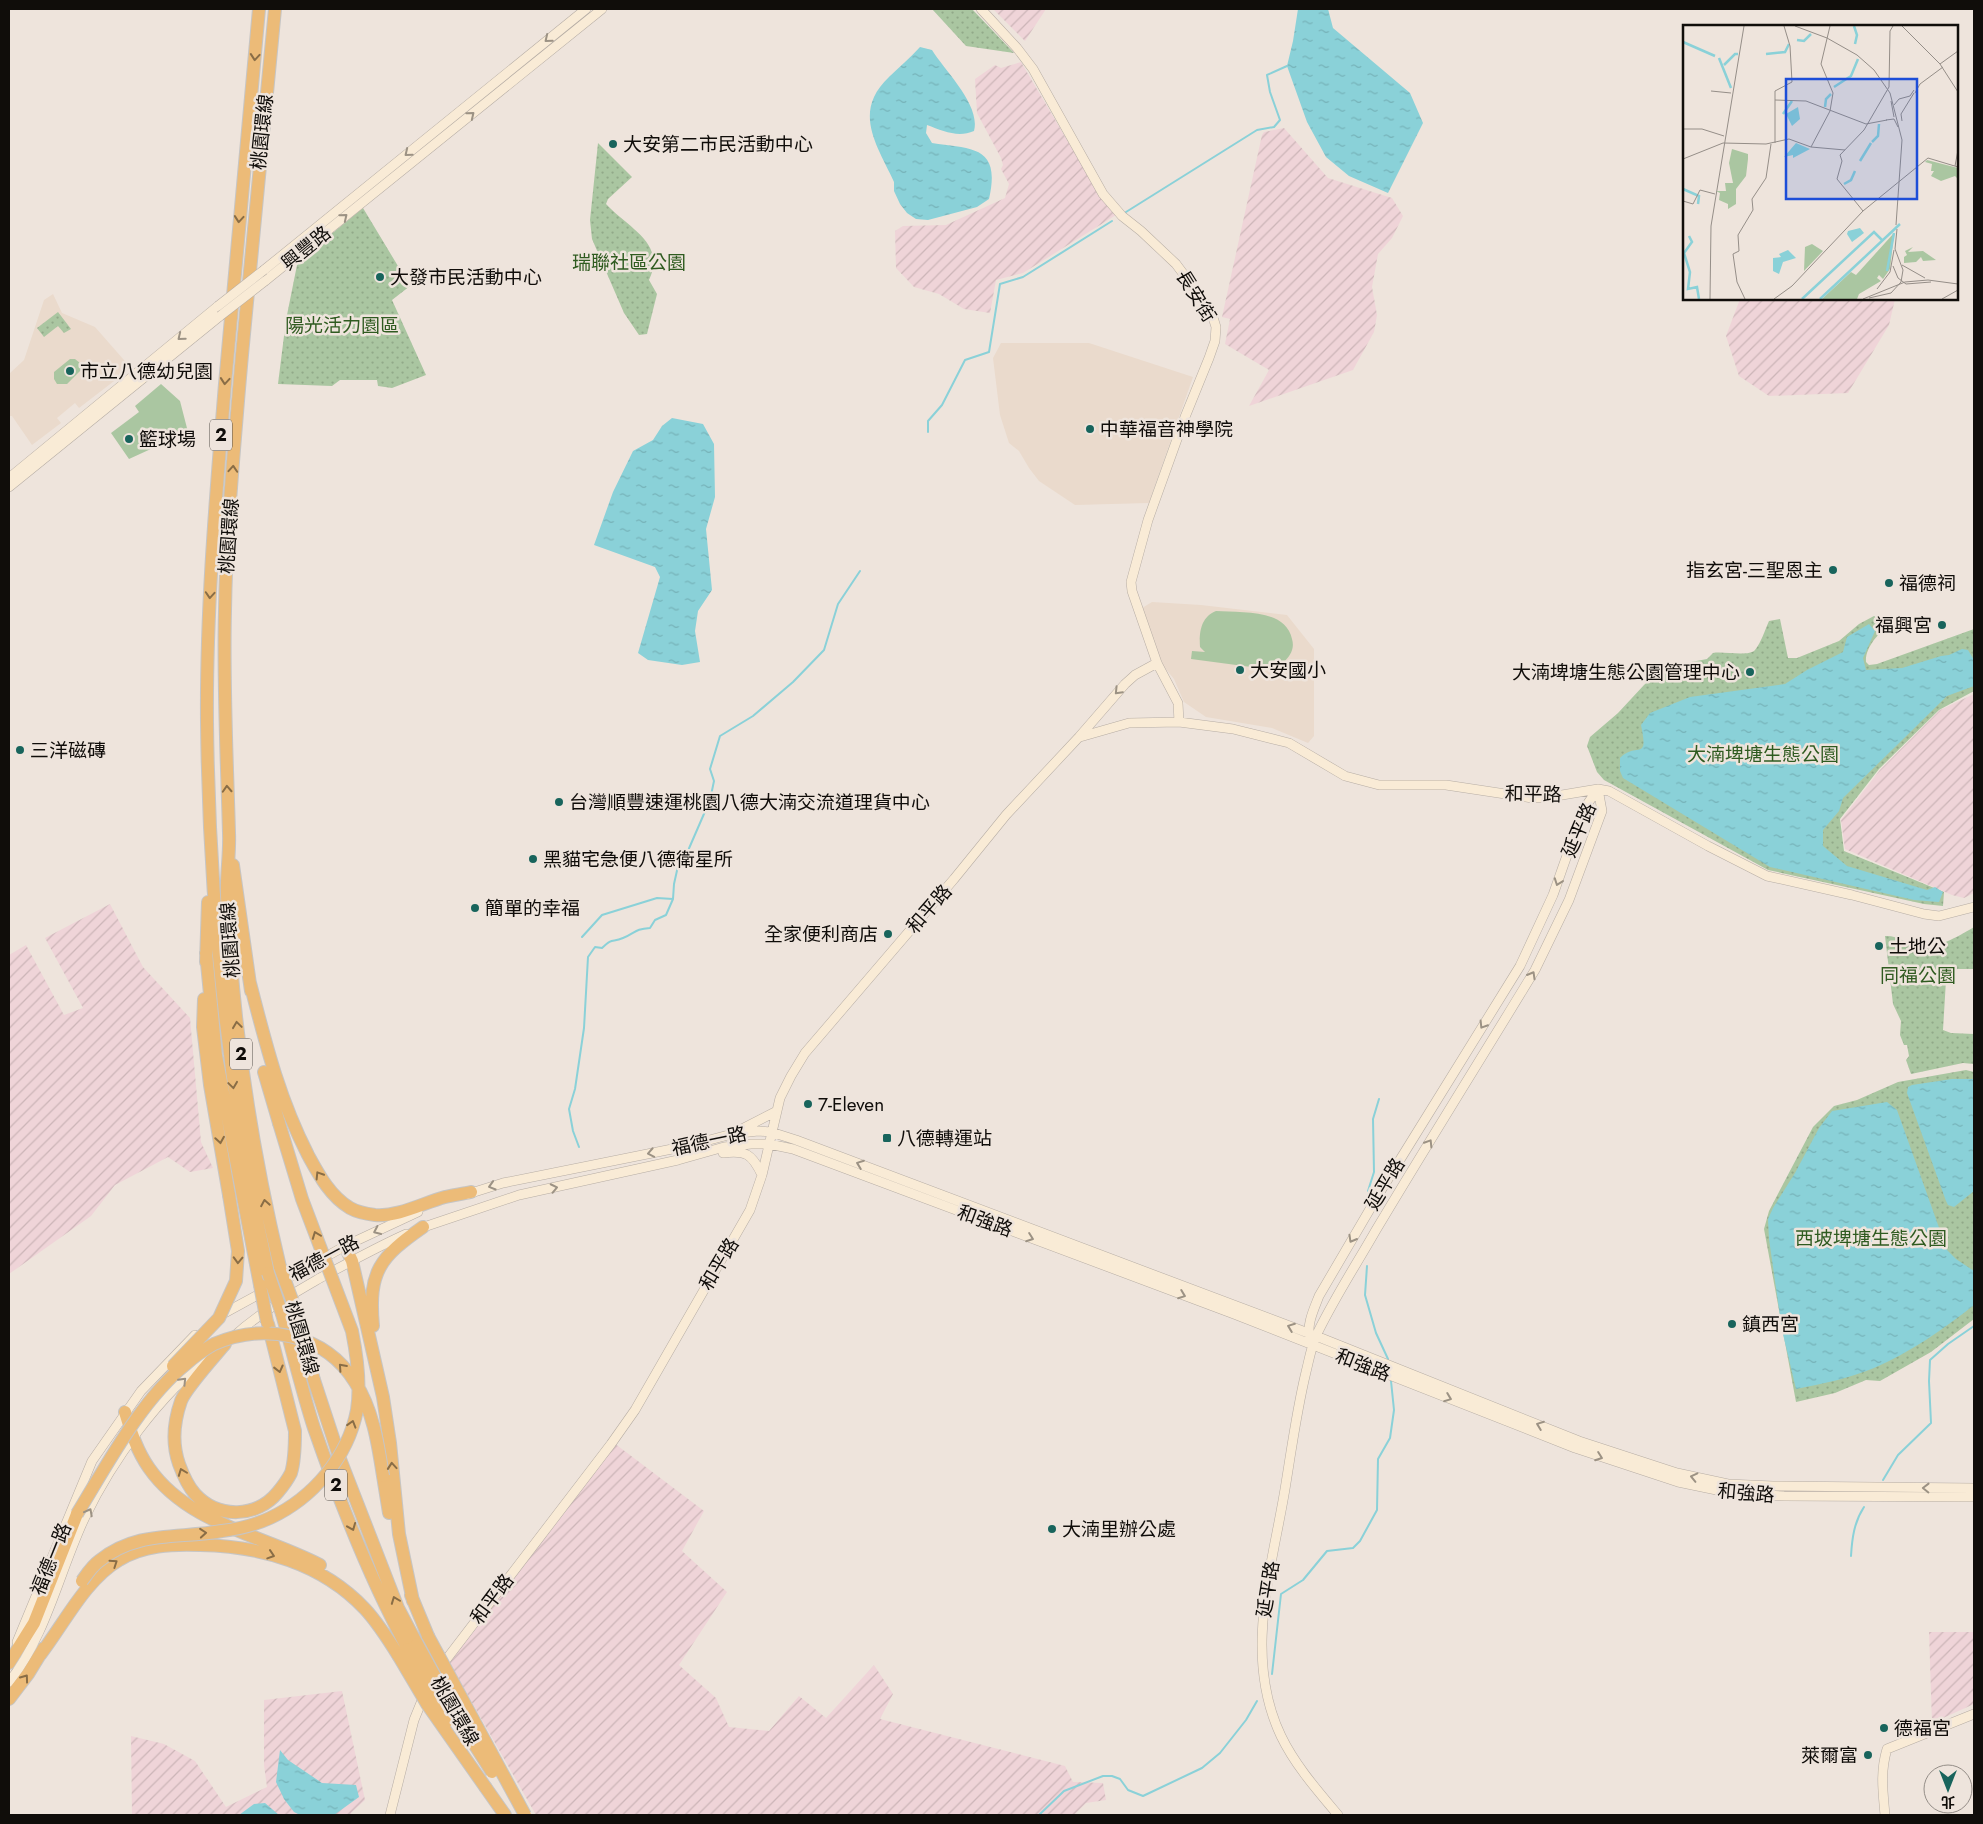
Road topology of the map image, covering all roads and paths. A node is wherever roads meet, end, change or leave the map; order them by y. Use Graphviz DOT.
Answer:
graph roads {
  1 [pos="259,9"];
  2 [pos="274,9"];
  3 [pos="586,9"];
  4 [pos="602,9"];
  5 [pos="981,9"];
  6 [pos="9,478"];
  7 [pos="9,487"];
  8 [pos="1157,663"];
  9 [pos="1179,722"];
  10 [pos="1079,737"];
  11 [pos="1598,789"];
  12 [pos="229,838"];
  13 [pos="211,862"];
  14 [pos="1974,907"];
  15 [pos="206,953"];
  16 [pos="250,983"];
  17 [pos="775,1112"];
  18 [pos="771,1132"];
  19 [pos="732,1134"];
  20 [pos="769,1144"];
  21 [pos="678,1160"];
  22 [pos="762,1175"];
  23 [pos="471,1192"];
  24 [pos="423,1227"];
  25 [pos="346,1246"];
  26 [pos="352,1261"];
  27 [pos="274,1270"];
  28 [pos="1312,1335"];
  29 [pos="225,1344"];
  30 [pos="1312,1345"];
  31 [pos="376,1363"];
  32 [pos="1431,1387"];
  33 [pos="125,1412"];
  34 [pos="108,1437"];
  35 [pos="133,1438"];
  36 [pos="122,1454"];
  37 [pos="1974,1488"];
  38 [pos="1974,1497"];
  39 [pos="77,1514"];
  40 [pos="413,1601"];
  41 [pos="408,1649"];
  42 [pos="40,1656"];
  43 [pos="9,1658"];
  44 [pos="9,1663"];
  45 [pos="9,1682"];
  46 [pos="9,1699"];
  47 [pos="1974,1714"];
  48 [pos="390,1815"];
  49 [pos="506,1815"];
  50 [pos="524,1815"];
  51 [pos="1338,1815"];
  52 [pos="1885,1815"];
  1 -- 13 [label="highway, 桃園環線 / 2, one-way"];
  12 -- 2 [label="highway, 桃園環線 / 2, one-way"];
  3 -- 6 [label="street, 興豐路, one-way, bridge"];
  7 -- 4 [label="street, 興豐路, one-way, bridge"];
  5 -- 8 [label="street, 長安街"];
  8 -- 9 [label="street"];
  8 -- 10 [label="street, 和平路, one-way"];
  9 -- 10 [label="street, 和平路"];
  9 -- 11 [label="street, 和平路"];
  10 -- 17 [label="street, 和平路"];
  11 -- 14 [label="street"];
  11 -- 28 [label="street, 延平路, one-way"];
  28 -- 11 [label="street, 延平路, one-way"];
  12 -- 16 [label="highway"];
  27 -- 12 [label="highway, 桃園環線 / 2, one-way"];
  13 -- 15 [label="highway"];
  13 -- 27 [label="highway, 桃園環線 / 2, one-way"];
  15 -- 29 [label="highway, one-way, bridge"];
  15 -- 39 [label="highway, one-way, bridge"];
  23 -- 16 [label="highway, one-way"];
  42 -- 16 [label="highway, one-way, bridge"];
  17 -- 18 [label="street, 和平路"];
  17 -- 19 [label="street"];
  18 -- 19 [label="street, 福德一路"];
  18 -- 20 [label="street, 和平路"];
  28 -- 18 [label="street, 和強路, one-way"];
  19 -- 23 [label="street, 福德一路, one-way"];
  20 -- 21 [label="street, 福德一路"];
  20 -- 22 [label="street, 和平路"];
  20 -- 30 [label="street, 和強路, one-way"];
  21 -- 22 [label="street"];
  24 -- 21 [label="street, 福德一路, one-way"];
  22 -- 48 [label="street, 和平路"];
  23 -- 25 [label="street, 福德一路, one-way"];
  24 -- 26 [label="street, 福德一路"];
  24 -- 31 [label="highway"];
  25 -- 26 [label="highway"];
  25 -- 33 [label="street, 福德一路"];
  26 -- 29 [label="street, 福德一路"];
  26 -- 31 [label="highway"];
  41 -- 27 [label="highway, 桃園環線 / 2, one-way, bridge"];
  27 -- 41 [label="highway, 桃園環線 / 2, one-way, bridge"];
  28 -- 30 [label="street, 延平路"];
  28 -- 32 [label="street, 和強路"];
  35 -- 29 [label="street, 福德一路, one-way"];
  30 -- 32 [label="street, 和強路"];
  30 -- 51 [label="street, 延平路"];
  40 -- 31 [label="highway, one-way"];
  37 -- 32 [label="street, 和強路, one-way"];
  32 -- 38 [label="street, 和強路, one-way"];
  33 -- 34 [label="street, 福德一路"];
  33 -- 35 [label="highway"];
  34 -- 36 [label="street"];
  34 -- 43 [label="street, 福德一路"];
  35 -- 36 [label="street, 福德一路"];
  35 -- 41 [label="highway"];
  45 -- 36 [label="street, 福德一路, one-way"];
  40 -- 39 [label="highway, one-way, bridge"];
  39 -- 44 [label="highway"];
  40 -- 50 [label="highway, bridge"];
  42 -- 41 [label="highway, one-way"];
  41 -- 49 [label="highway, bridge"];
  41 -- 50 [label="highway, 桃園環線 / 2, bridge"];
  46 -- 42 [label="highway, one-way"];
  47 -- 52 [label="street"];
}
